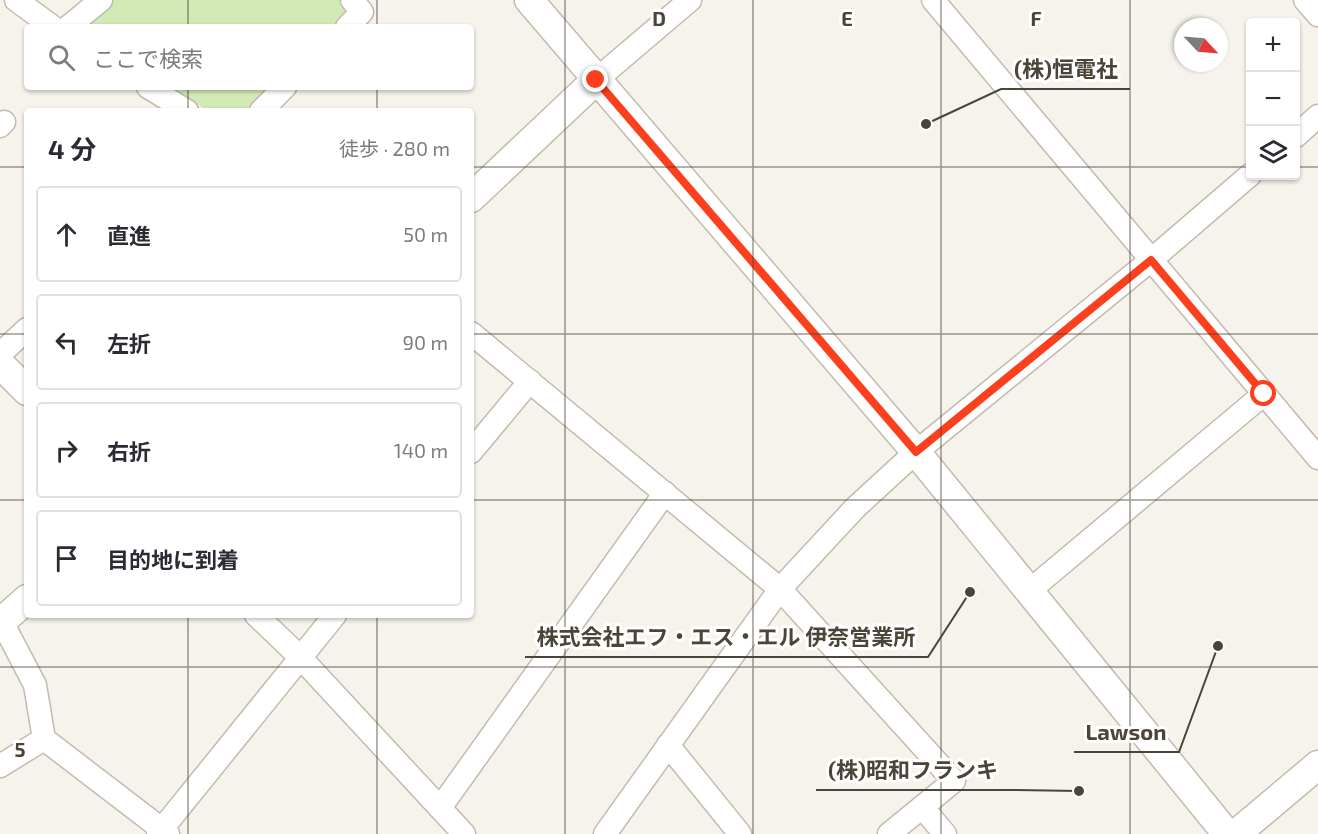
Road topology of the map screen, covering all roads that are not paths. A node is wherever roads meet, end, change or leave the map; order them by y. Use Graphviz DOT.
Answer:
graph roads {
  1 [pos="16,0"];
  2 [pos="101,0"];
  3 [pos="352,0"];
  4 [pos="529,0"];
  5 [pos="690,0"];
  6 [pos="933,0"];
  7 [pos="1305,0"];
  8 [pos="1318,15"];
  9 [pos="49,24"];
  10 [pos="72,24"];
  11 [pos="350,24"];
  12 [pos="596,80"];
  13 [pos="153,90"];
  14 [pos="282,90"];
  15 [pos="182,108"];
  16 [pos="264,108"];
  17 [pos="1318,117"];
  18 [pos="1300,133"];
  19 [pos="1246,179"];
  20 [pos="474,195"];
  21 [pos="1151,260"];
  22 [pos="24,332"];
  23 [pos="474,335"];
  24 [pos="0,354"];
  25 [pos="0,364"];
  26 [pos="530,381"];
  27 [pos="24,388"];
  28 [pos="1264,394"];
  29 [pos="474,448"];
  30 [pos="916,452"];
  31 [pos="1318,458"];
  32 [pos="665,493"];
  33 [pos="780,589"];
  34 [pos="1029,591"];
  35 [pos="24,601"];
  36 [pos="259,618"];
  37 [pos="332,618"];
  38 [pos="1,620"];
  39 [pos="300,657"];
  40 [pos="44,739"];
  41 [pos="668,745"];
  42 [pos="1318,765"];
  43 [pos="0,766"];
  44 [pos="922,807"];
  45 [pos="440,808"];
  46 [pos="162,833"];
  47 [pos="464,834"];
  48 [pos="604,834"];
  49 [pos="740,834"];
  50 [pos="889,834"];
  51 [pos="945,834"];
  52 [pos="1227,834"];
  53 [pos="1236,834"];
  1 -- 9 [label="street"];
  2 -- 10 [label="street"];
  3 -- 11 [label="street"];
  4 -- 12 [label="street"];
  5 -- 12 [label="street"];
  6 -- 21 [label="street"];
  7 -- 8 [label="street"];
  12 -- 20 [label="street"];
  12 -- 30 [label="street"];
  13 -- 15 [label="street"];
  14 -- 16 [label="street"];
  17 -- 18 [label="street"];
  19 -- 21 [label="street"];
  21 -- 28 [label="street"];
  21 -- 30 [label="street"];
  22 -- 24 [label="street"];
  23 -- 26 [label="street"];
  25 -- 27 [label="street"];
  26 -- 29 [label="street"];
  26 -- 32 [label="street"];
  28 -- 31 [label="street"];
  28 -- 34 [label="street"];
  30 -- 33 [label="street"];
  30 -- 34 [label="street"];
  32 -- 33 [label="street"];
  32 -- 45 [label="street"];
  33 -- 41 [label="street"];
  33 -- 44 [label="street"];
  34 -- 52 [label="street"];
  35 -- 38 [label="street"];
  36 -- 39 [label="street"];
  37 -- 39 [label="street"];
  38 -- 40 [label="street"];
  39 -- 45 [label="street"];
  39 -- 46 [label="street"];
  40 -- 43 [label="street"];
  40 -- 46 [label="street"];
  41 -- 48 [label="street"];
  41 -- 49 [label="street"];
  42 -- 53 [label="street"];
  44 -- 50 [label="street"];
  44 -- 51 [label="street"];
  45 -- 47 [label="street"];
}
